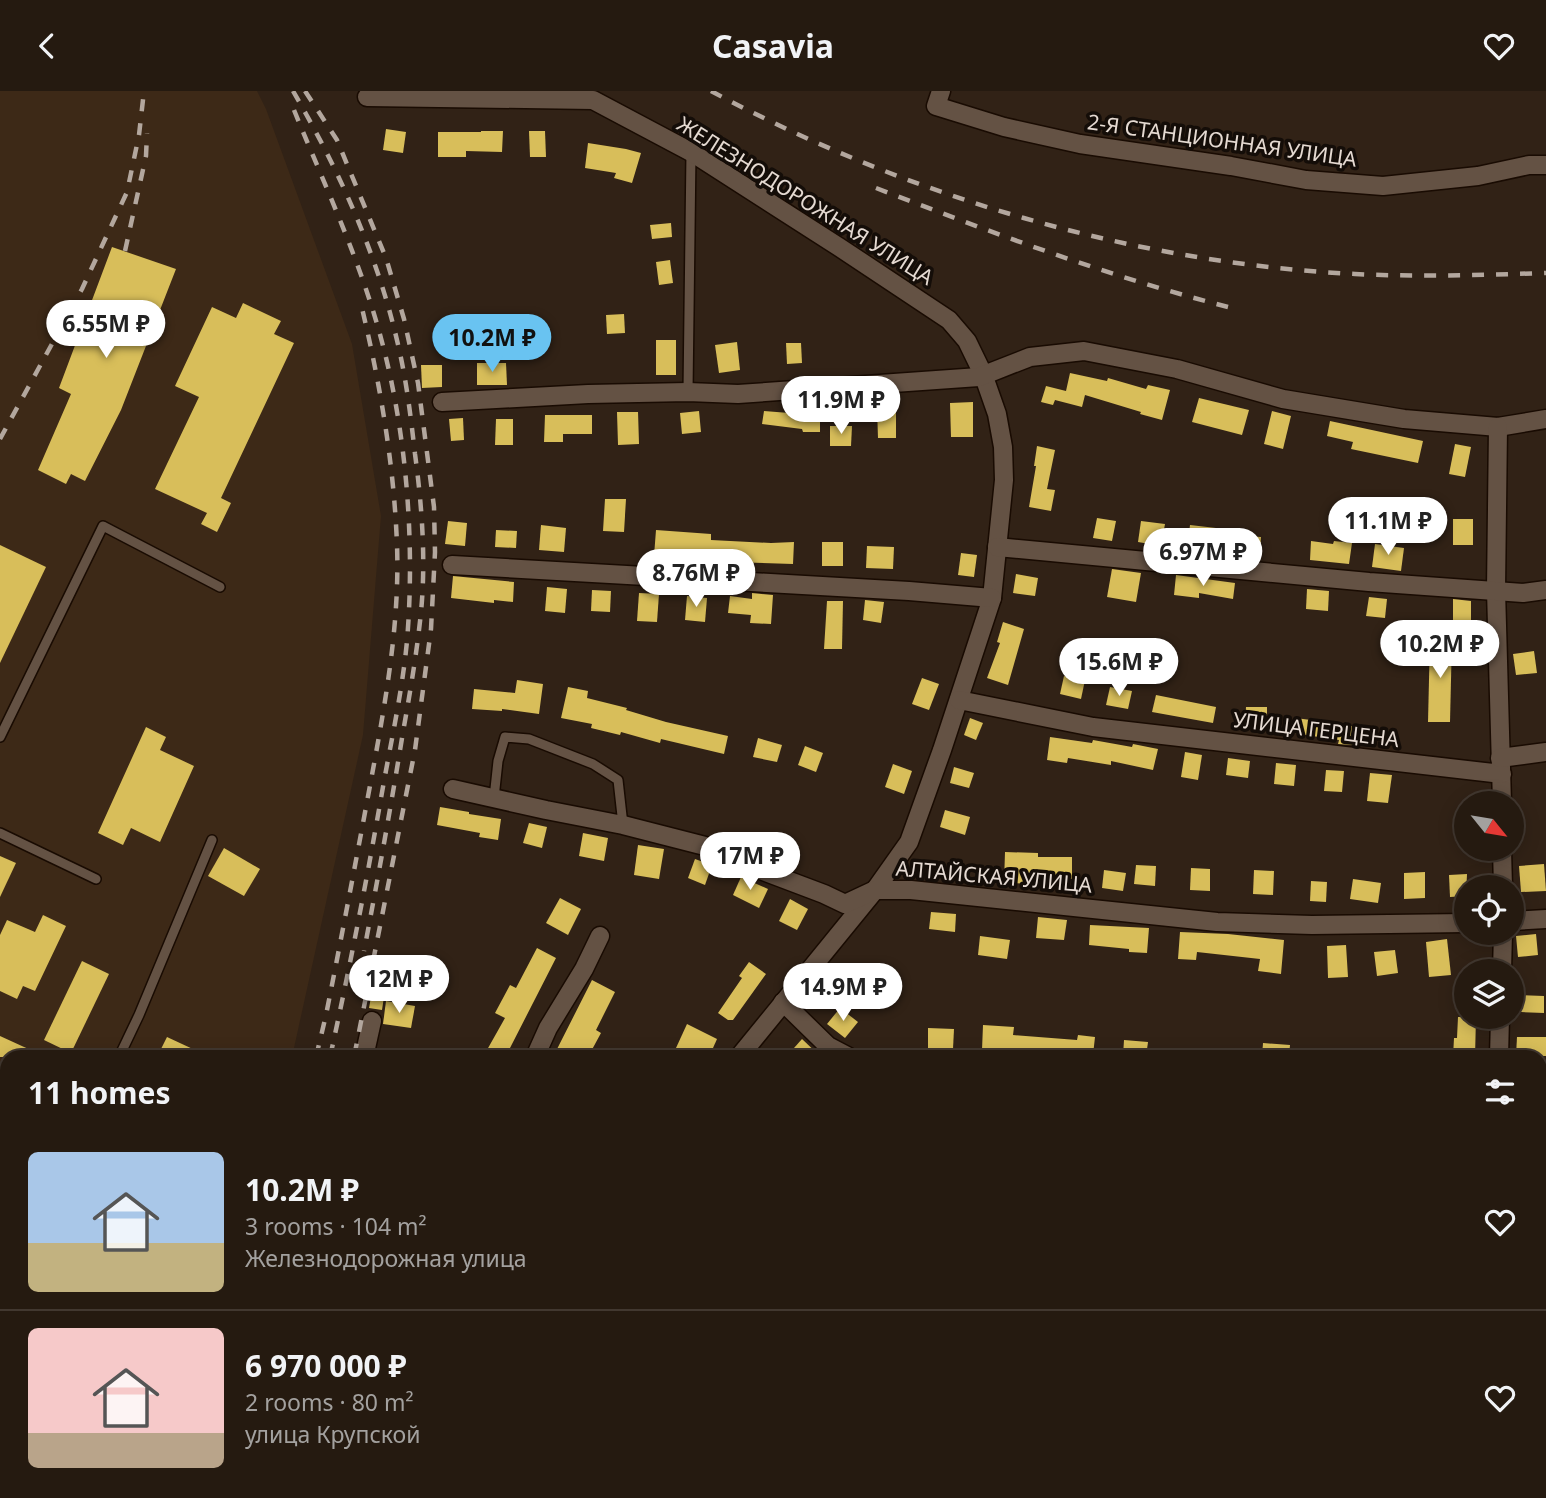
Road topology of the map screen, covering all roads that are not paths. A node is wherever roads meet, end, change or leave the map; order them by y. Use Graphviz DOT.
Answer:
graph roads {
  1 [pos="575,91"];
  2 [pos="367,97"];
  3 [pos="939,99"];
  4 [pos="593,100"];
  5 [pos="691,152"];
  6 [pos="1546,165"];
  7 [pos="983,374"];
  8 [pos="688,392"];
  9 [pos="442,402"];
  10 [pos="1546,419"];
  11 [pos="1498,427"];
  12 [pos="997,547"];
  13 [pos="452,565"];
  14 [pos="220,587"];
  15 [pos="1496,590"];
  16 [pos="1546,590"];
  17 [pos="992,599"];
  18 [pos="959,700"];
  19 [pos="0,737"];
  20 [pos="1546,752"];
  21 [pos="1501,766"];
  22 [pos="453,789"];
  23 [pos="1502,791"];
  24 [pos="494,798"];
  25 [pos="624,825"];
  26 [pos="0,833"];
  27 [pos="212,840"];
  28 [pos="96,879"];
  29 [pos="875,890"];
  30 [pos="1546,919"];
  31 [pos="1524,920"];
  32 [pos="1454,923"];
  33 [pos="600,936"];
  34 [pos="783,1002"];
  35 [pos="372,1021"];
  36 [pos="1500,1029"];
  37 [pos="122,1050"];
  38 [pos="366,1050"];
  39 [pos="538,1050"];
  40 [pos="745,1050"];
  41 [pos="834,1050"];
  42 [pos="1499,1050"];
  1 -- 4 [label="lane"];
  2 -- 4 [label="street, ЖЕЛЕЗНОДОРОЖНАЯ УЛИЦА"];
  3 -- 6 [label="street, 2-Я СТАНЦИОННАЯ УЛИЦА"];
  4 -- 5 [label="street, ЖЕЛЕЗНОДОРОЖНАЯ УЛИЦА"];
  5 -- 7 [label="street, ЖЕЛЕЗНОДОРОЖНАЯ УЛИЦА"];
  5 -- 8 [label="lane"];
  7 -- 8 [label="street"];
  7 -- 11 [label="street"];
  7 -- 12 [label="street, ЖЕЛЕЗНОДОРОЖНАЯ УЛИЦА"];
  8 -- 9 [label="street"];
  10 -- 11 [label="street"];
  11 -- 15 [label="street"];
  12 -- 15 [label="street"];
  12 -- 17 [label="street, ЖЕЛЕЗНОДОРОЖНАЯ УЛИЦА"];
  13 -- 17 [label="street"];
  14 -- 19 [label="lane"];
  15 -- 16 [label="street"];
  15 -- 21 [label="street"];
  17 -- 18 [label="street, ЖЕЛЕЗНОДОРОЖНАЯ УЛИЦА"];
  18 -- 21 [label="street, УЛИЦА ГЕРЦЕНА"];
  18 -- 29 [label="street, ЖЕЛЕЗНОДОРОЖНАЯ УЛИЦА"];
  20 -- 21 [label="street, УЛИЦА ГЕРЦЕНА"];
  21 -- 23 [label="street"];
  22 -- 24 [label="street, АЛТАЙСКАЯ УЛИЦА"];
  24 -- 25 [label="street, АЛТАЙСКАЯ УЛИЦА"];
  24 -- 25 [label="lane"];
  25 -- 29 [label="street, АЛТАЙСКАЯ УЛИЦА"];
  26 -- 28 [label="lane"];
  27 -- 37 [label="lane"];
  29 -- 32 [label="street, АЛТАЙСКАЯ УЛИЦА"];
  29 -- 34 [label="street, ЖЕЛЕЗНОДОРОЖНАЯ УЛИЦА"];
  30 -- 31 [label="street"];
  33 -- 39 [label="street"];
  34 -- 40 [label="street, ЖЕЛЕЗНОДОРОЖНАЯ УЛИЦА"];
  34 -- 41 [label="street"];
  35 -- 38 [label="street"];
  36 -- 42 [label="street"];
}
